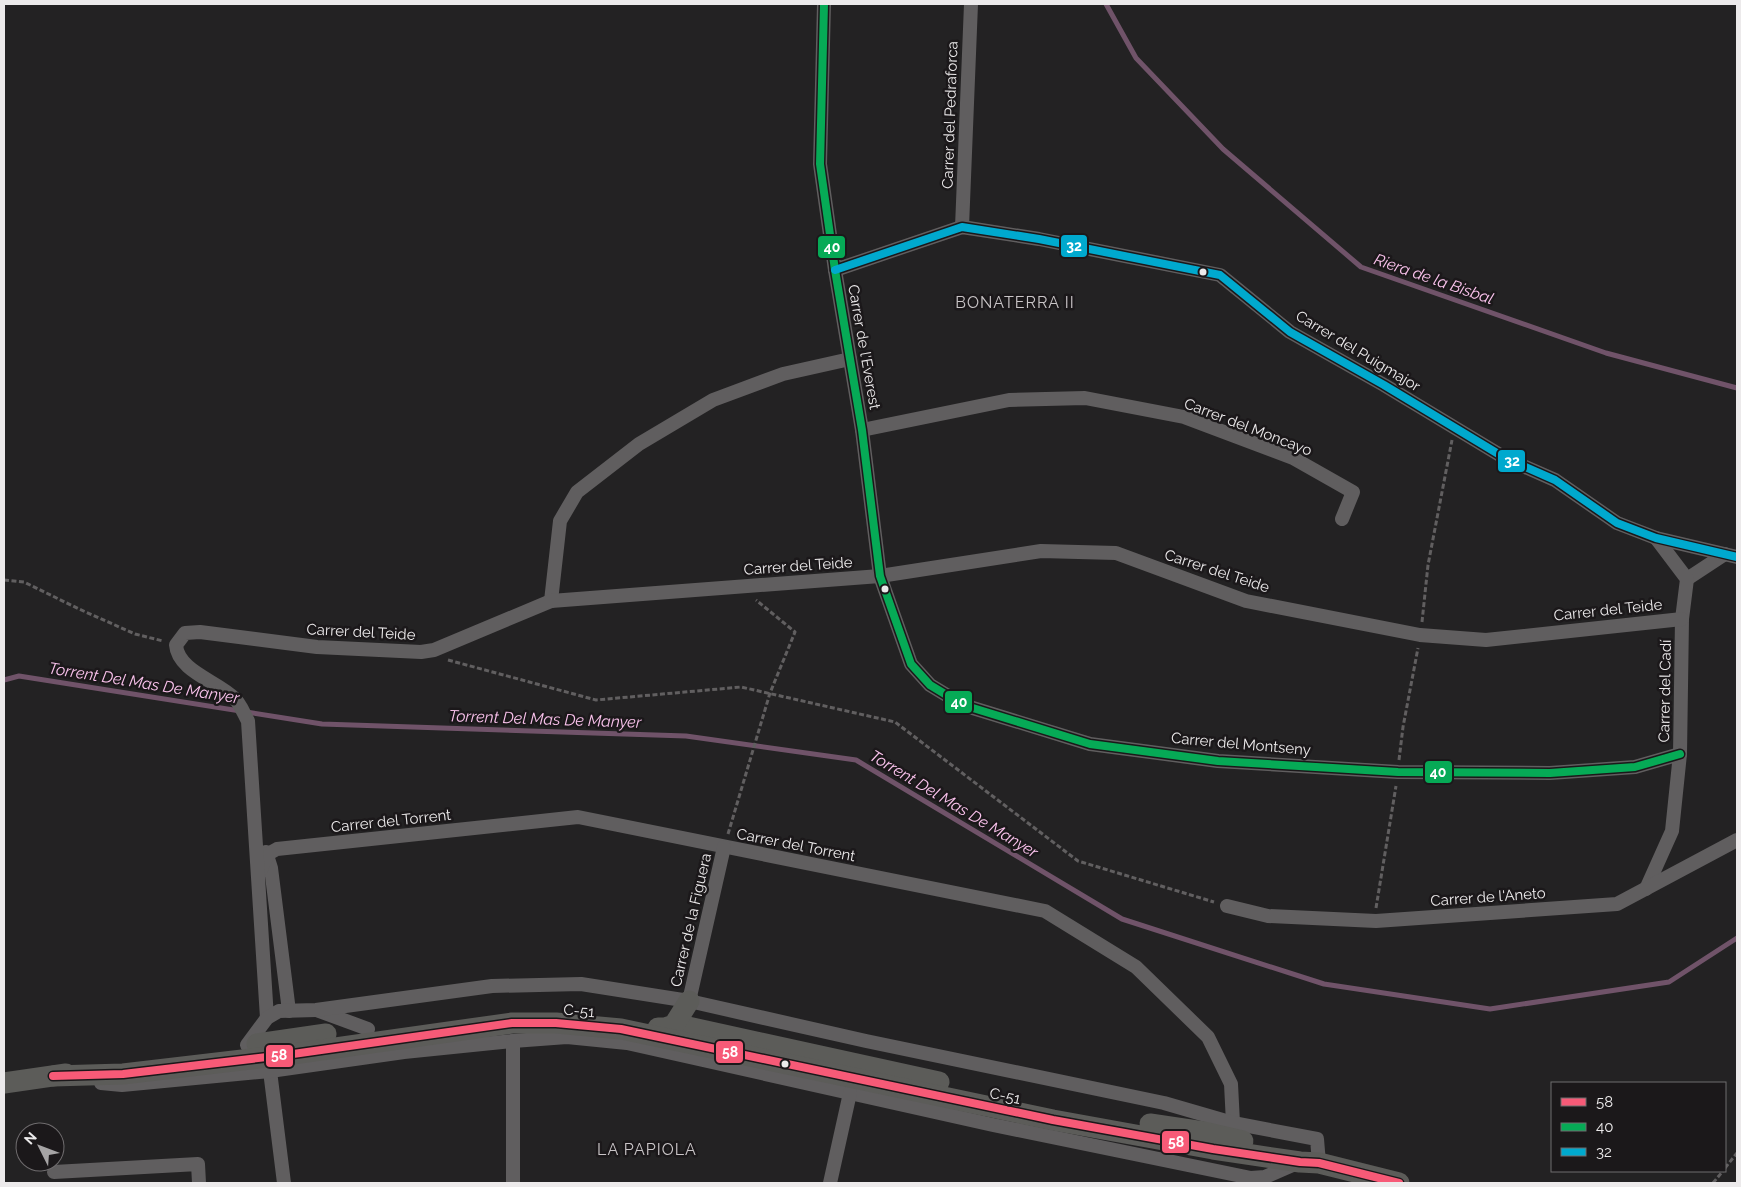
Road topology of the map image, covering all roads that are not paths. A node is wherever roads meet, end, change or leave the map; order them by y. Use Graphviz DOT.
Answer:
graph roads {
  1 [pos="824,4"];
  2 [pos="971,4"];
  3 [pos="962,227"];
  4 [pos="835,270"];
  5 [pos="850,359"];
  6 [pos="862,430"];
  7 [pos="1342,519"];
  8 [pos="1656,538"];
  9 [pos="1731,555"];
  10 [pos="880,576"];
  11 [pos="1687,579"];
  12 [pos="551,601"];
  13 [pos="1682,619"];
  14 [pos="1680,754"];
  15 [pos="255,838"];
  16 [pos="1737,840"];
  17 [pos="724,847"];
  18 [pos="273,852"];
  19 [pos="257,876"];
  20 [pos="1646,889"];
  21 [pos="1227,906"];
  22 [pos="689,1001"];
  23 [pos="316,1010"];
  24 [pos="289,1011"];
  25 [pos="267,1018"];
  26 [pos="529,1023"];
  27 [pos="674,1025"];
  28 [pos="447,1032"];
  29 [pos="373,1035"];
  30 [pos="283,1040"];
  31 [pos="513,1041"];
  32 [pos="247,1045"];
  33 [pos="472,1045"];
  34 [pos="270,1071"];
  35 [pos="53,1076"];
  36 [pos="4,1083"];
  37 [pos="853,1086"];
  38 [pos="1002,1095"];
  39 [pos="1161,1125"];
  40 [pos="1227,1129"];
  41 [pos="1253,1156"];
  42 [pos="1309,1163"];
  43 [pos="65,1171"];
  44 [pos="1251,1181"];
  45 [pos="200,1183"];
  46 [pos="284,1183"];
  47 [pos="513,1183"];
  48 [pos="830,1183"];
  49 [pos="1399,1183"];
  1 -- 4 [label="street, Carrer de l'Everest"];
  2 -- 3 [label="street, Carrer del Pedraforca"];
  3 -- 4 [label="street, Carrer del Puigmajor"];
  3 -- 8 [label="street, Carrer del Puigmajor"];
  4 -- 5 [label="street, Carrer de l'Everest"];
  5 -- 6 [label="street, Carrer de l'Everest"];
  5 -- 12 [label="street"];
  6 -- 7 [label="street, Carrer del Moncayo"];
  6 -- 10 [label="street, Carrer de l'Everest"];
  8 -- 9 [label="street, Carrer del Puigmajor"];
  8 -- 11 [label="street"];
  9 -- 11 [label="street"];
  10 -- 12 [label="street, Carrer del Teide"];
  10 -- 13 [label="street, Carrer del Teide"];
  10 -- 14 [label="street, Carrer del Montseny"];
  11 -- 13 [label="street, Carrer del Cadí"];
  12 -- 15 [label="street, Carrer del Teide"];
  13 -- 14 [label="street, Carrer del Cadí"];
  14 -- 20 [label="street, Carrer del Cadí"];
  15 -- 18 [label="street"];
  15 -- 19 [label="street"];
  16 -- 20 [label="street, Carrer de l'Aneto"];
  17 -- 18 [label="street, Carrer del Torrent"];
  17 -- 22 [label="street, Carrer de la Figuera"];
  17 -- 40 [label="street, Carrer del Torrent"];
  18 -- 19 [label="street"];
  18 -- 24 [label="street"];
  19 -- 25 [label="street"];
  20 -- 21 [label="street, Carrer de l'Aneto"];
  22 -- 23 [label="street"];
  22 -- 27 [label="main road"];
  22 -- 40 [label="street"];
  23 -- 24 [label="street"];
  23 -- 29 [label="street"];
  24 -- 25 [label="street"];
  25 -- 30 [label="street"];
  25 -- 32 [label="street"];
  26 -- 27 [label="main road"];
  26 -- 28 [label="main road, C-51"];
  26 -- 37 [label="main road, C-51"];
  27 -- 29 [label="main road, C-51"];
  27 -- 38 [label="main road, C-51"];
  28 -- 29 [label="main road, C-51"];
  28 -- 33 [label="street"];
  29 -- 30 [label="main road, C-51"];
  29 -- 35 [label="main road, C-51"];
  30 -- 32 [label="main road, C-51"];
  31 -- 33 [label="street"];
  31 -- 37 [label="street"];
  31 -- 47 [label="street"];
  32 -- 35 [label="main road, C-51"];
  33 -- 34 [label="street"];
  34 -- 35 [label="street"];
  34 -- 46 [label="street"];
  35 -- 36 [label="main road, C-51"];
  37 -- 38 [label="main road"];
  37 -- 41 [label="main road, C-51"];
  37 -- 44 [label="street"];
  37 -- 48 [label="street"];
  38 -- 39 [label="main road, C-51"];
  39 -- 40 [label="main road, C-51"];
  39 -- 41 [label="main road"];
  40 -- 42 [label="main road, C-51"];
  40 -- 42 [label="street"];
  41 -- 42 [label="main road, C-51"];
  41 -- 44 [label="street"];
  42 -- 44 [label="street"];
  42 -- 49 [label="main road"];
  43 -- 45 [label="street"];
}
